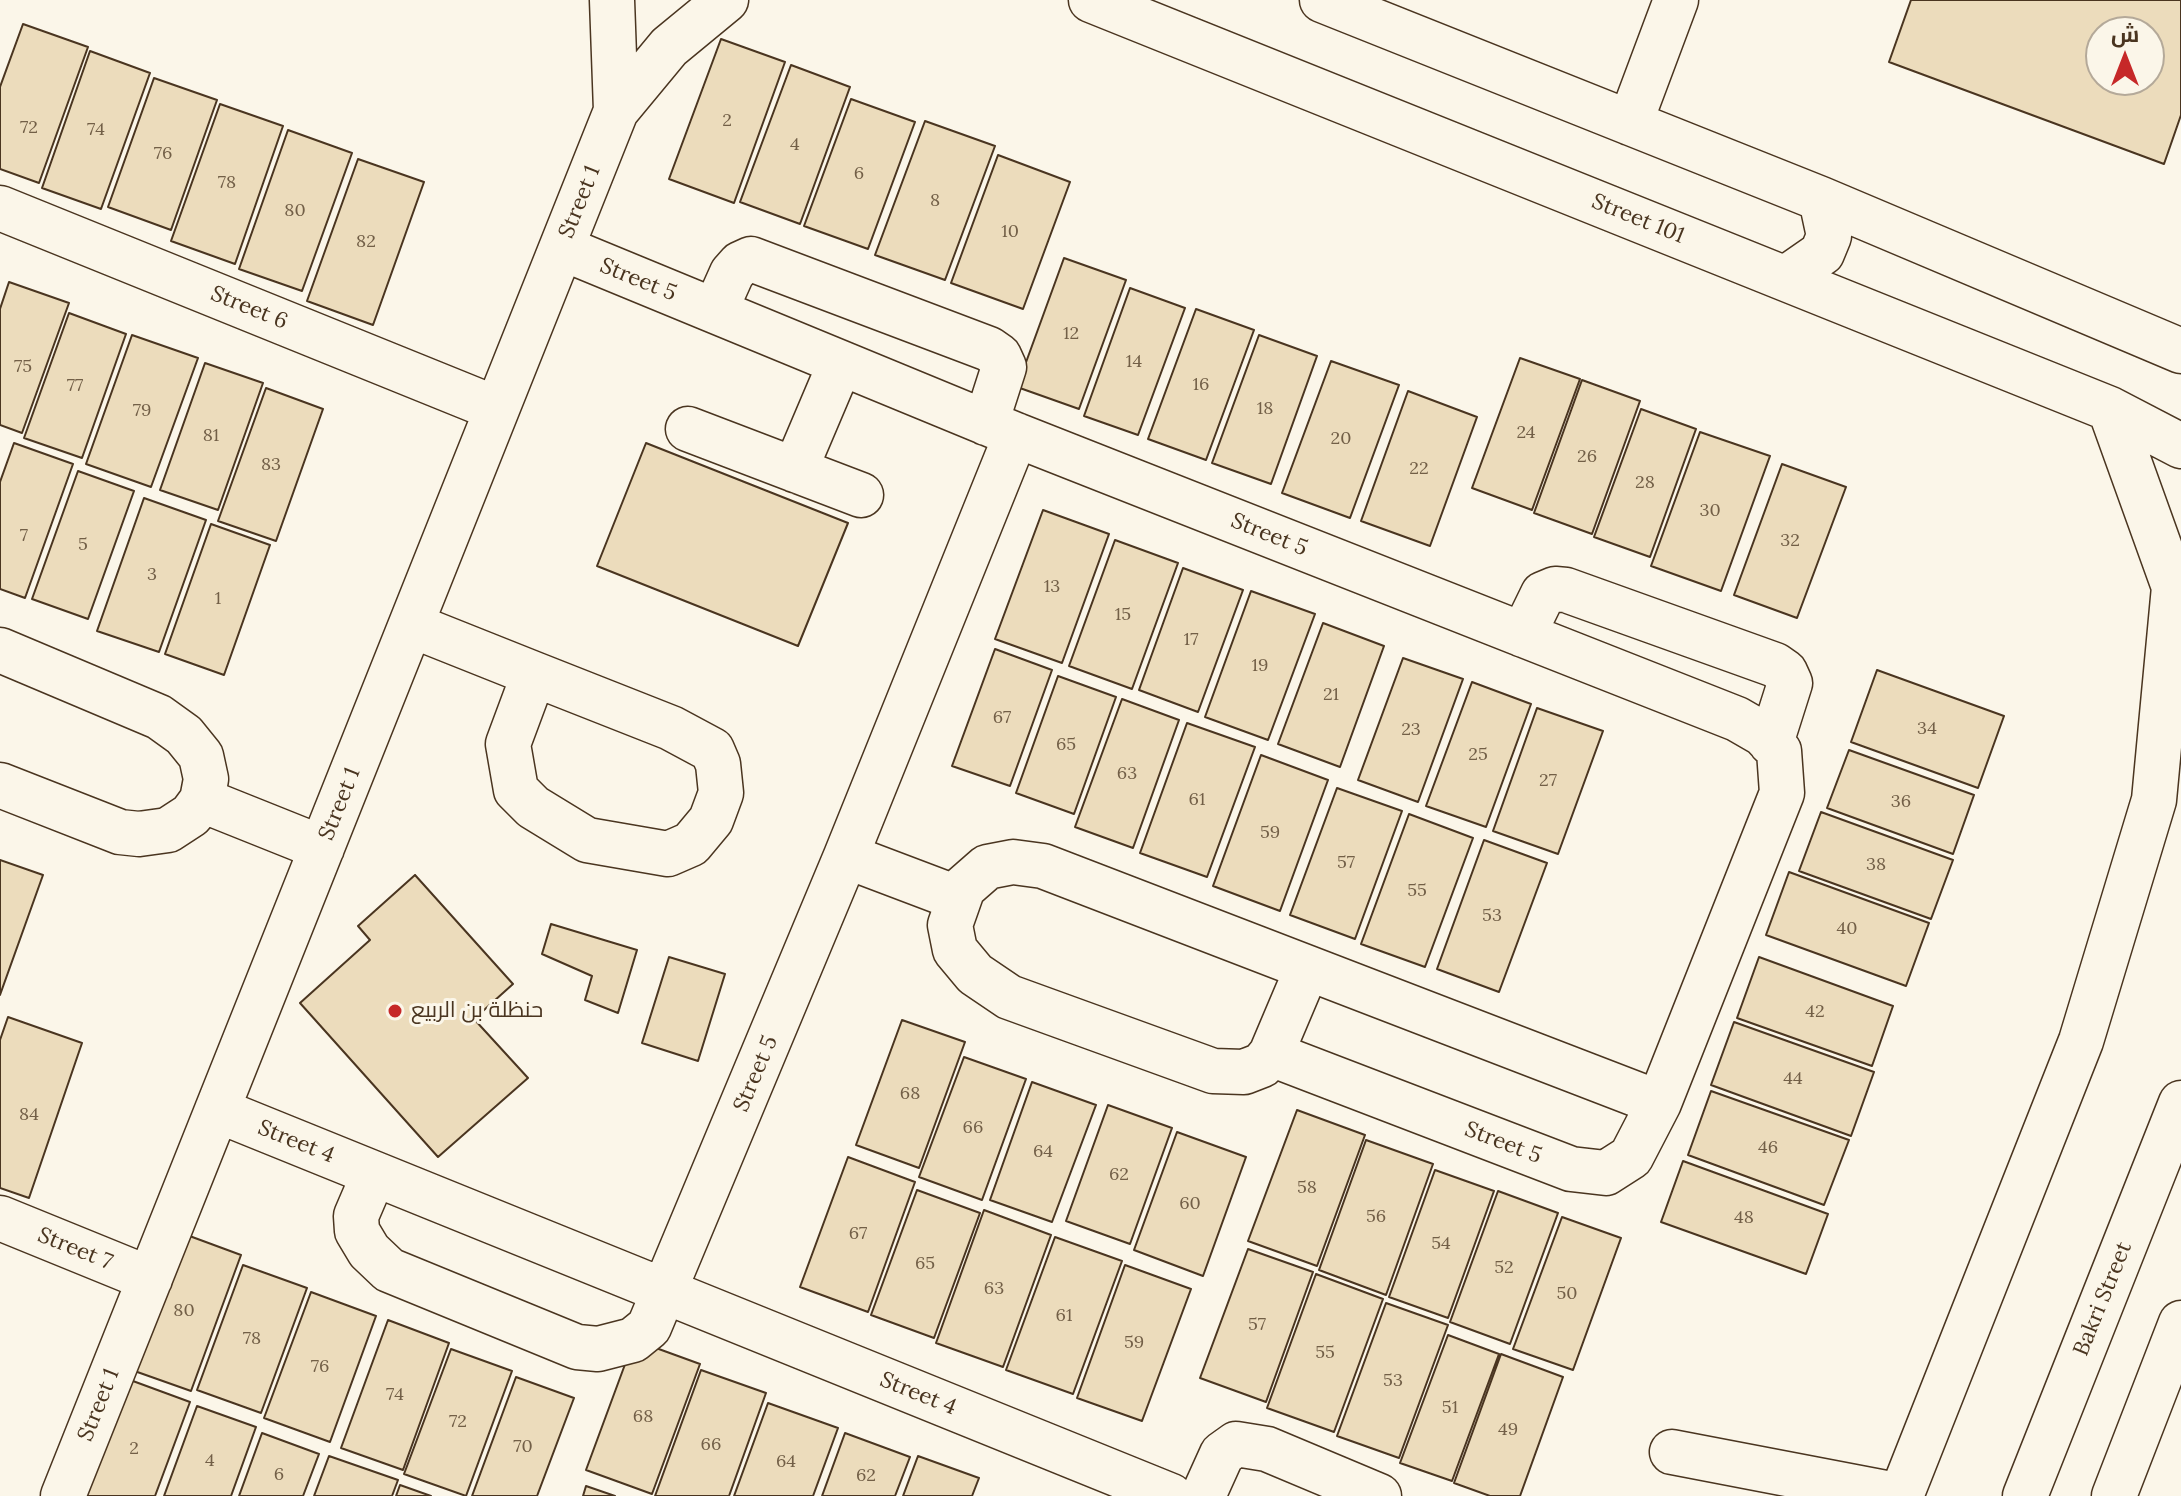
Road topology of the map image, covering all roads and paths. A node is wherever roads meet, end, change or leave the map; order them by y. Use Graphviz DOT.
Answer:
graph roads {
  1 [pos="612,0"];
  2 [pos="726,0"];
  3 [pos="1091,0"];
  4 [pos="1322,0"];
  5 [pos="1676,0"];
  6 [pos="616,111"];
  7 [pos="1630,123"];
  8 [pos="1821,199"];
  9 [pos="0,208"];
  10 [pos="562,248"];
  11 [pos="1786,278"];
  12 [pos="715,311"];
  13 [pos="2179,344"];
  14 [pos="840,364"];
  15 [pos="497,409"];
  16 [pos="2110,409"];
  17 [pos="688,429"];
  18 [pos="1001,429"];
  19 [pos="2181,446"];
  20 [pos="795,470"];
  21 [pos="861,495"];
  22 [pos="411,625"];
  23 [pos="1523,635"];
  24 [pos="0,650"];
  25 [pos="534,674"];
  26 [pos="1771,743"];
  27 [pos="0,785"];
  28 [pos="202,800"];
  29 [pos="322,848"];
  30 [pos="846,856"];
  31 [pos="957,898"];
  32 [pos="1307,969"];
  33 [pos="1271,1054"];
  34 [pos="1659,1103"];
  35 [pos="2181,1103"];
  36 [pos="217,1110"];
  37 [pos="374,1174"];
  38 [pos="0,1218"];
  39 [pos="150,1279"];
  40 [pos="665,1291"];
  41 [pos="2181,1323"];
  42 [pos="1672,1452"];
  43 [pos="63,1496"];
  44 [pos="1171,1496"];
  45 [pos="1203,1496"];
  46 [pos="1379,1496"];
  47 [pos="1902,1496"];
  48 [pos="2025,1496"];
  49 [pos="2114,1496"];
  1 -- 6 [label="street, Street 1"];
  2 -- 6 [label="street, Street 1"];
  3 -- 11 [label="street, Street 101"];
  4 -- 7 [label="street"];
  5 -- 7 [label="street"];
  6 -- 10 [label="street, Street 1"];
  7 -- 8 [label="street"];
  8 -- 11 [label="street"];
  8 -- 13 [label="street"];
  9 -- 15 [label="street, Street 6"];
  10 -- 12 [label="street, Street 5"];
  10 -- 15 [label="street, Street 1"];
  11 -- 16 [label="street, Street 101"];
  12 -- 14 [label="street, Street 5"];
  12 -- 18 [label="street, Street 5"];
  14 -- 18 [label="street, Street 5"];
  14 -- 20 [label="street"];
  15 -- 22 [label="street, Street 1"];
  16 -- 19 [label="street, Street 101"];
  16 -- 47 [label="street"];
  17 -- 20 [label="street"];
  18 -- 23 [label="street, Street 5"];
  18 -- 30 [label="street, Street 5"];
  20 -- 21 [label="street"];
  22 -- 25 [label="street"];
  22 -- 29 [label="street, Street 1"];
  23 -- 26 [label="street, Street 5"];
  23 -- 26 [label="street"];
  24 -- 28 [label="street"];
  25 -- 25 [label="street"];
  26 -- 34 [label="street, Street 5"];
  27 -- 28 [label="street"];
  28 -- 29 [label="street"];
  29 -- 36 [label="street, Street 1"];
  30 -- 31 [label="street"];
  30 -- 40 [label="street, Street 5"];
  31 -- 32 [label="street"];
  31 -- 33 [label="street"];
  32 -- 33 [label="street"];
  32 -- 34 [label="street"];
  33 -- 34 [label="street, Street 5"];
  35 -- 48 [label="street, Bakri Street"];
  36 -- 37 [label="street, Street 4"];
  36 -- 39 [label="street, Street 1"];
  37 -- 40 [label="street, Street 4"];
  37 -- 40 [label="street"];
  38 -- 39 [label="street, Street 7"];
  39 -- 43 [label="street, Street 1"];
  40 -- 44 [label="street, Street 4"];
  41 -- 49 [label="street"];
  42 -- 47 [label="street"];
  45 -- 46 [label="street"];
}
